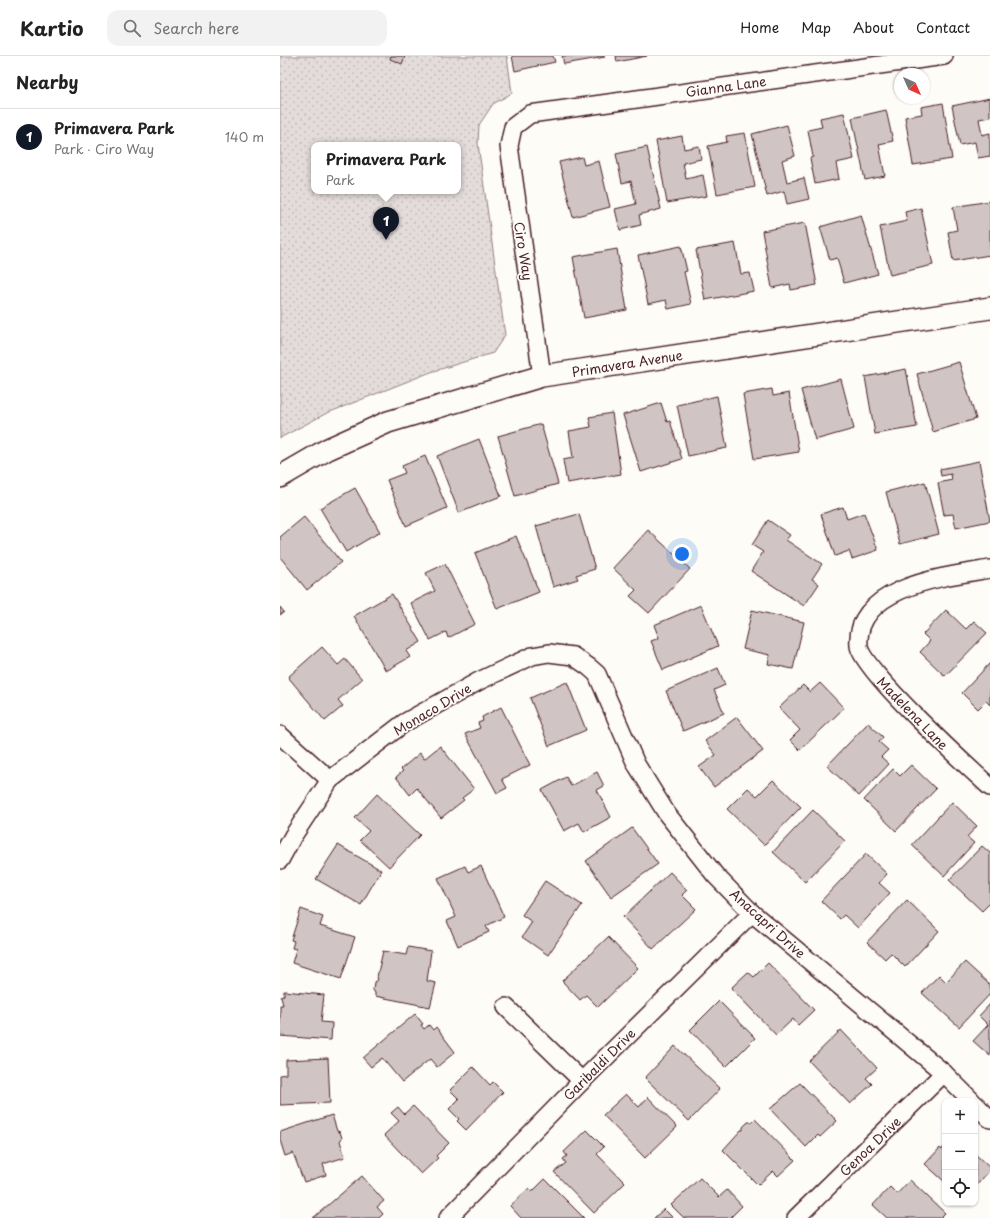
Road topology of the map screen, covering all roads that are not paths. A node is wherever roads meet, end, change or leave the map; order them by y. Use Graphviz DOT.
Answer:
graph roads {
  1 [pos="944,56"];
  2 [pos="513,127"];
  3 [pos="990,308"];
  4 [pos="542,376"];
  5 [pos="280,477"];
  6 [pos="990,569"];
  7 [pos="611,707"];
  8 [pos="280,735"];
  9 [pos="330,780"];
  10 [pos="990,787"];
  11 [pos="280,860"];
  12 [pos="752,913"];
  13 [pos="506,1007"];
  14 [pos="944,1073"];
  15 [pos="582,1081"];
  16 [pos="969,1098"];
  17 [pos="978,1107"];
  18 [pos="990,1119"];
  19 [pos="448,1218"];
  20 [pos="796,1218"];
  1 -- 2 [label="street, Gianna Lane"];
  2 -- 4 [label="street, Ciro Way"];
  3 -- 4 [label="street, Primavera Avenue"];
  4 -- 5 [label="street, Primavera Avenue"];
  6 -- 10 [label="street, Madelena Lane"];
  7 -- 9 [label="street, Monaco Drive"];
  7 -- 12 [label="street, Anacapri Drive"];
  8 -- 9 [label="street"];
  9 -- 11 [label="street, Monaco Drive"];
  12 -- 14 [label="street, Anacapri Drive"];
  12 -- 15 [label="street, Garibaldi Drive"];
  13 -- 15 [label="street"];
  14 -- 16 [label="street, Anacapri Drive"];
  14 -- 20 [label="street, Genoa Drive"];
  15 -- 19 [label="street, Garibaldi Drive"];
  17 -- 18 [label="street"];
}
